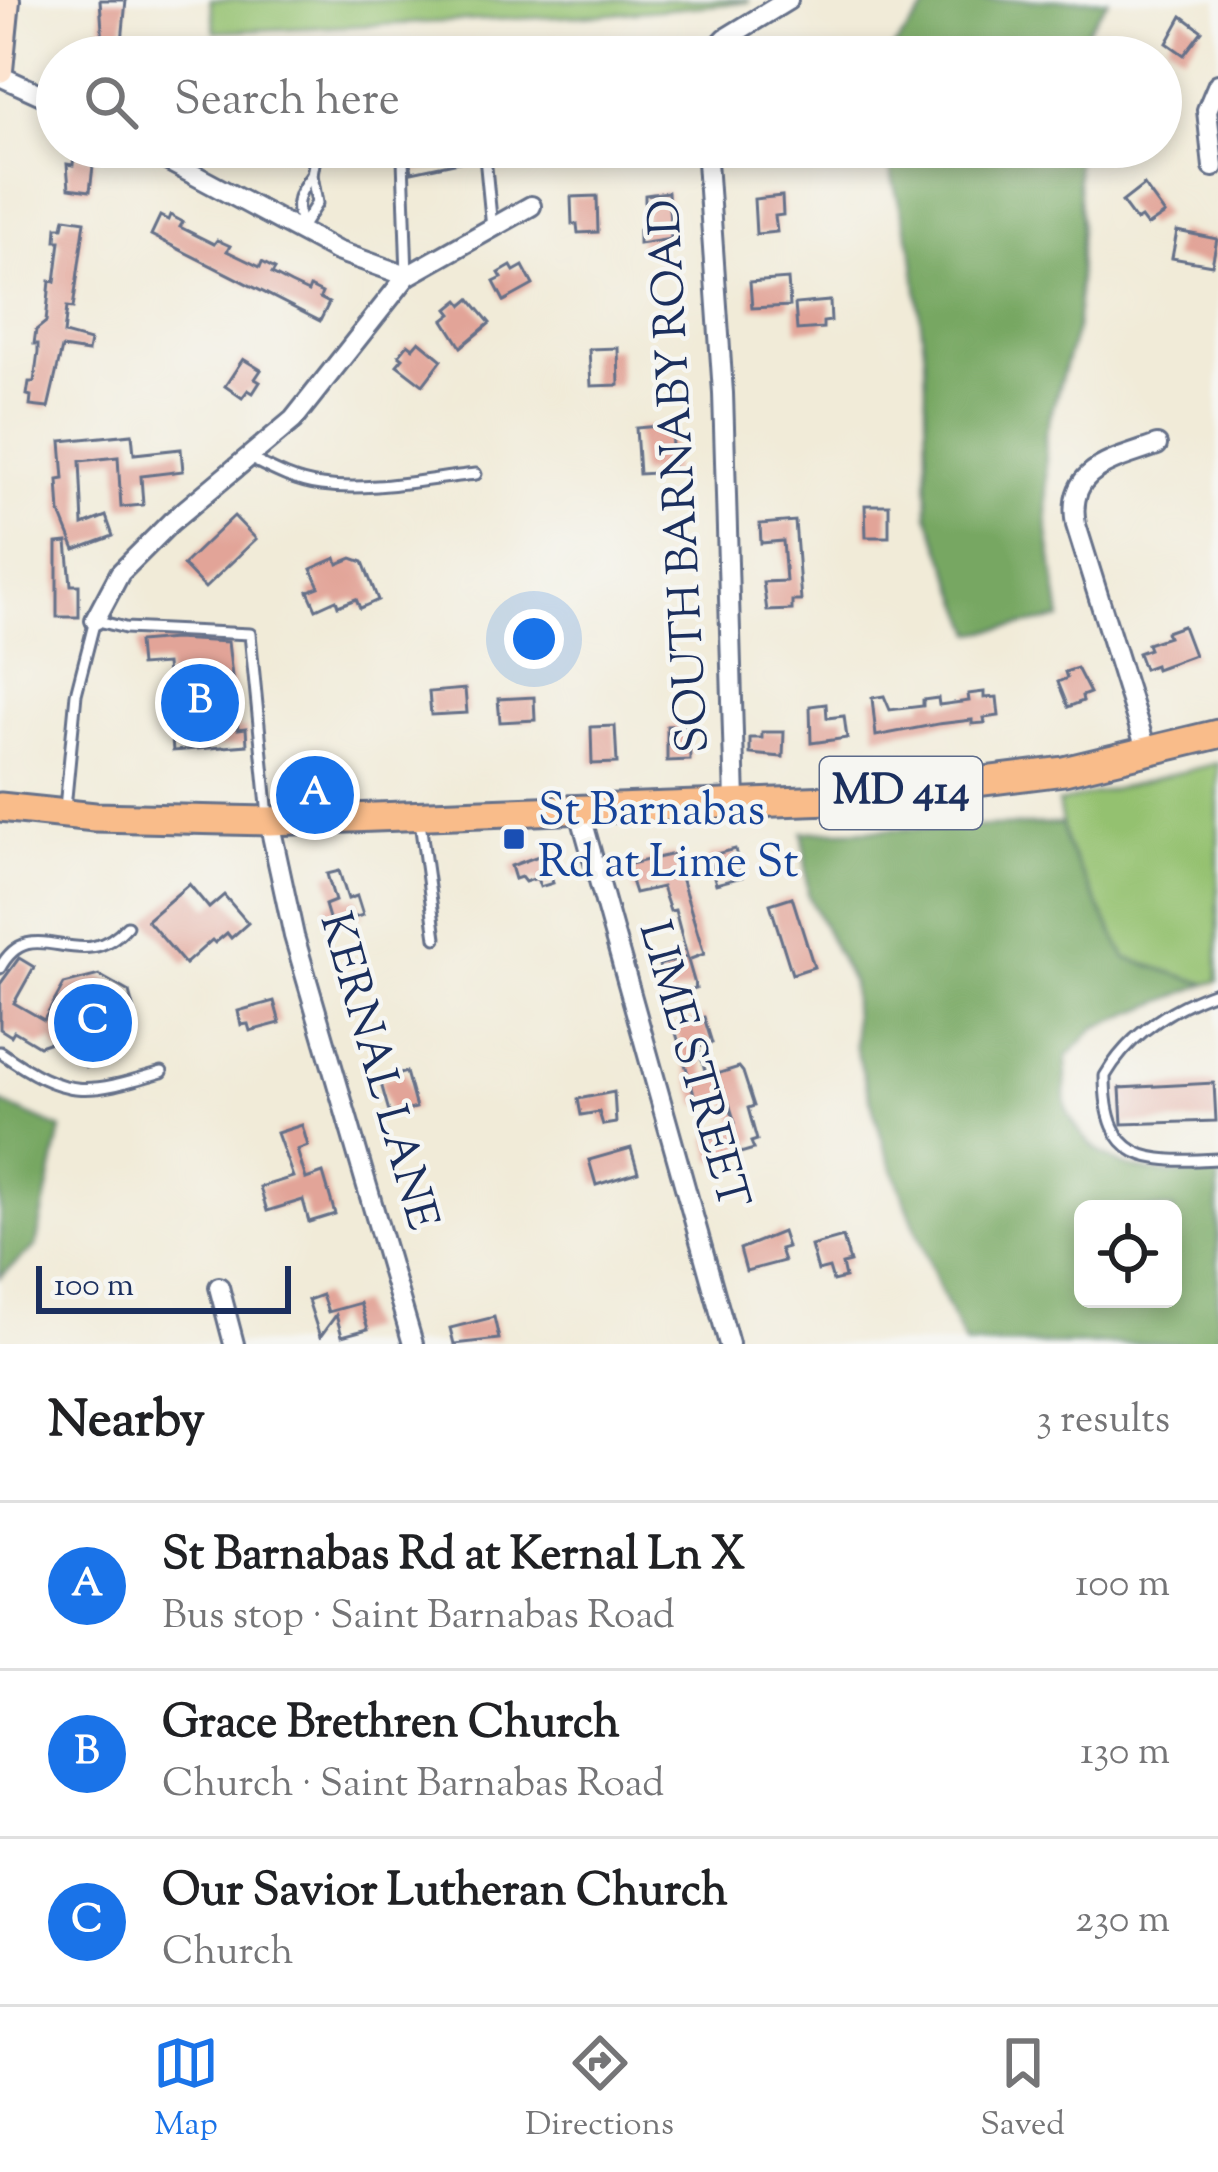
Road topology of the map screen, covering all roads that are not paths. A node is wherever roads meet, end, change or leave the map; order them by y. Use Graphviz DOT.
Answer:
graph roads {
  1 [pos="8,0"];
  2 [pos="788,0"];
  3 [pos="768,5"];
  4 [pos="729,36"];
  5 [pos="0,73"];
  6 [pos="1218,85"];
  7 [pos="36,91"];
  8 [pos="1213,167"];
  9 [pos="184,168"];
  10 [pos="313,168"];
  11 [pos="403,168"];
  12 [pos="486,168"];
  13 [pos="707,168"];
  14 [pos="312,175"];
  15 [pos="531,206"];
  16 [pos="301,227"];
  17 [pos="492,228"];
  18 [pos="407,276"];
  19 [pos="1156,445"];
  20 [pos="249,458"];
  21 [pos="476,474"];
  22 [pos="95,620"];
  23 [pos="1218,734"];
  24 [pos="1147,752"];
  25 [pos="734,802"];
  26 [pos="0,807"];
  27 [pos="579,809"];
  28 [pos="65,813"];
  29 [pos="419,817"];
  30 [pos="269,821"];
  31 [pos="127,926"];
  32 [pos="436,938"];
  33 [pos="0,968"];
  34 [pos="1218,991"];
  35 [pos="0,1052"];
  36 [pos="162,1072"];
  37 [pos="1218,1159"];
  38 [pos="219,1287"];
  39 [pos="234,1344"];
  40 [pos="413,1344"];
  41 [pos="729,1344"];
  1 -- 5 [label="street"];
  2 -- 3 [label="street"];
  3 -- 4 [label="street"];
  5 -- 7 [label="street"];
  6 -- 8 [label="street"];
  9 -- 16 [label="street"];
  10 -- 14 [label="lane"];
  11 -- 18 [label="lane"];
  12 -- 17 [label="lane"];
  13 -- 25 [label="street, SOUTH BARNABY ROAD"];
  14 -- 16 [label="lane"];
  14 -- 16 [label="lane"];
  15 -- 17 [label="street"];
  16 -- 18 [label="street"];
  17 -- 18 [label="street"];
  18 -- 20 [label="street"];
  19 -- 24 [label="street"];
  20 -- 21 [label="lane"];
  20 -- 22 [label="street"];
  22 -- 28 [label="lane"];
  22 -- 30 [label="lane"];
  23 -- 24 [label="main road, MD 414"];
  24 -- 25 [label="main road, MD 414"];
  25 -- 27 [label="main road, MD 414"];
  26 -- 28 [label="main road, MD 414"];
  27 -- 29 [label="main road, MD 414"];
  27 -- 41 [label="street, LIME STREET"];
  28 -- 30 [label="main road, MD 414"];
  29 -- 30 [label="main road, MD 414"];
  29 -- 32 [label="lane"];
  30 -- 40 [label="street, KERNAL LANE"];
  31 -- 33 [label="lane"];
  34 -- 37 [label="lane"];
  35 -- 36 [label="lane"];
  38 -- 39 [label="street"];
}
